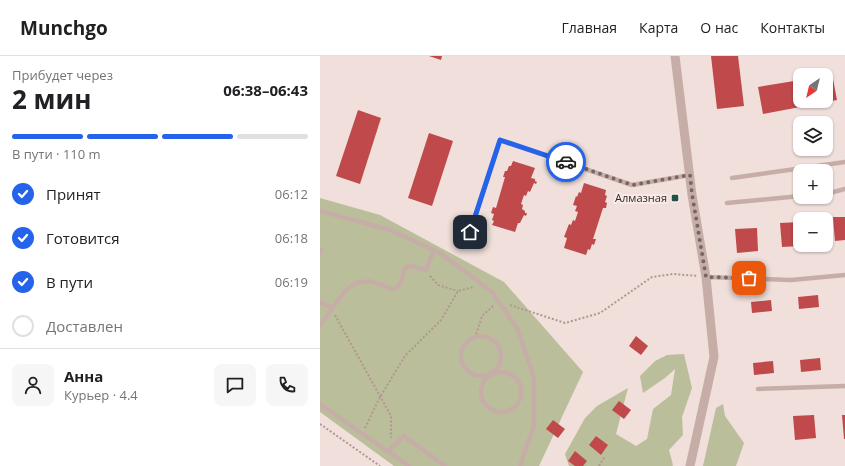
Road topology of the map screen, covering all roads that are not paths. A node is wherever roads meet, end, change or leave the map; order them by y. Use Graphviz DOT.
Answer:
graph roads {
  1 [pos="675,56"];
  2 [pos="845,162"];
  3 [pos="690,175"];
  4 [pos="732,178"];
  5 [pos="845,189"];
  6 [pos="833,192"];
  7 [pos="793,197"];
  8 [pos="727,203"];
  9 [pos="320,211"];
  10 [pos="470,232"];
  11 [pos="434,250"];
  12 [pos="845,275"];
  13 [pos="706,277"];
  14 [pos="320,302"];
  15 [pos="332,308"];
  16 [pos="320,325"];
  17 [pos="491,374"];
  18 [pos="845,386"];
  19 [pos="758,389"];
  20 [pos="320,404"];
  21 [pos="388,451"];
  22 [pos="409,466"];
  23 [pos="445,466"];
  24 [pos="520,466"];
  25 [pos="690,466"];
  1 -- 3 [label="street"];
  2 -- 4 [label="lane"];
  3 -- 10 [label="lane"];
  3 -- 13 [label="street"];
  5 -- 6 [label="lane"];
  7 -- 8 [label="lane"];
  9 -- 11 [label="lane"];
  11 -- 15 [label="lane"];
  11 -- 24 [label="lane"];
  12 -- 13 [label="lane"];
  13 -- 25 [label="street"];
  14 -- 15 [label="lane"];
  15 -- 16 [label="lane"];
  17 -- 17 [label="lane"];
  17 -- 17 [label="lane"];
  18 -- 19 [label="lane"];
  20 -- 21 [label="lane"];
  21 -- 22 [label="lane"];
  21 -- 23 [label="lane"];
}
